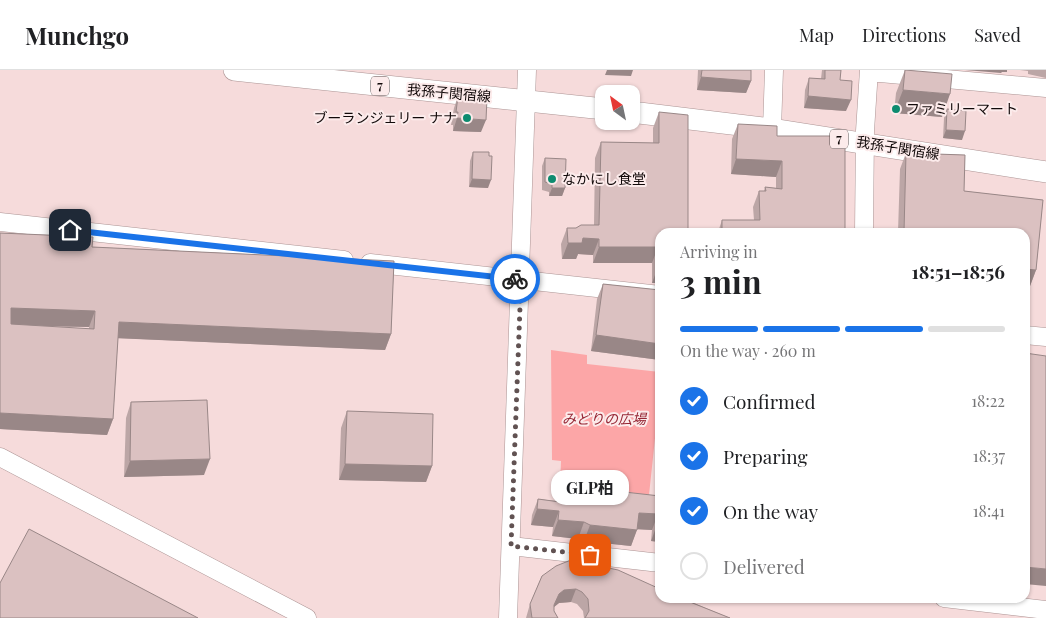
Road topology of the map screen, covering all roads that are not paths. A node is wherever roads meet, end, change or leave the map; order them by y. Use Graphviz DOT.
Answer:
graph roads {
  1 [pos="234,70"];
  2 [pos="527,70"];
  3 [pos="774,70"];
  4 [pos="869,71"];
  5 [pos="985,76"];
  6 [pos="1046,88"];
  7 [pos="526,100"];
  8 [pos="595,108"];
  9 [pos="640,113"];
  10 [pos="772,129"];
  11 [pos="866,143"];
  12 [pos="1046,172"];
  13 [pos="0,222"];
  14 [pos="864,228"];
  15 [pos="521,280"];
  16 [pos="655,295"];
  17 [pos="1030,335"];
  18 [pos="1046,337"];
  19 [pos="0,458"];
  20 [pos="511,546"];
  21 [pos="655,562"];
  22 [pos="986,603"];
  23 [pos="1046,610"];
  24 [pos="307,618"];
  25 [pos="508,618"];
  1 -- 7 [label="main road, 我孫子関宿線 / 7"];
  2 -- 7 [label="street"];
  3 -- 10 [label="street"];
  4 -- 5 [label="street"];
  4 -- 11 [label="street"];
  5 -- 6 [label="street"];
  7 -- 8 [label="main road, 我孫子関宿線 / 7"];
  7 -- 15 [label="street"];
  9 -- 10 [label="main road, 我孫子関宿線 / 7"];
  10 -- 11 [label="main road, 我孫子関宿線 / 7"];
  11 -- 12 [label="main road, 我孫子関宿線 / 7"];
  11 -- 14 [label="street"];
  13 -- 15 [label="street"];
  15 -- 16 [label="street"];
  15 -- 20 [label="street"];
  17 -- 18 [label="street"];
  19 -- 24 [label="street"];
  20 -- 21 [label="street"];
  20 -- 25 [label="street"];
  22 -- 23 [label="street"];
}
